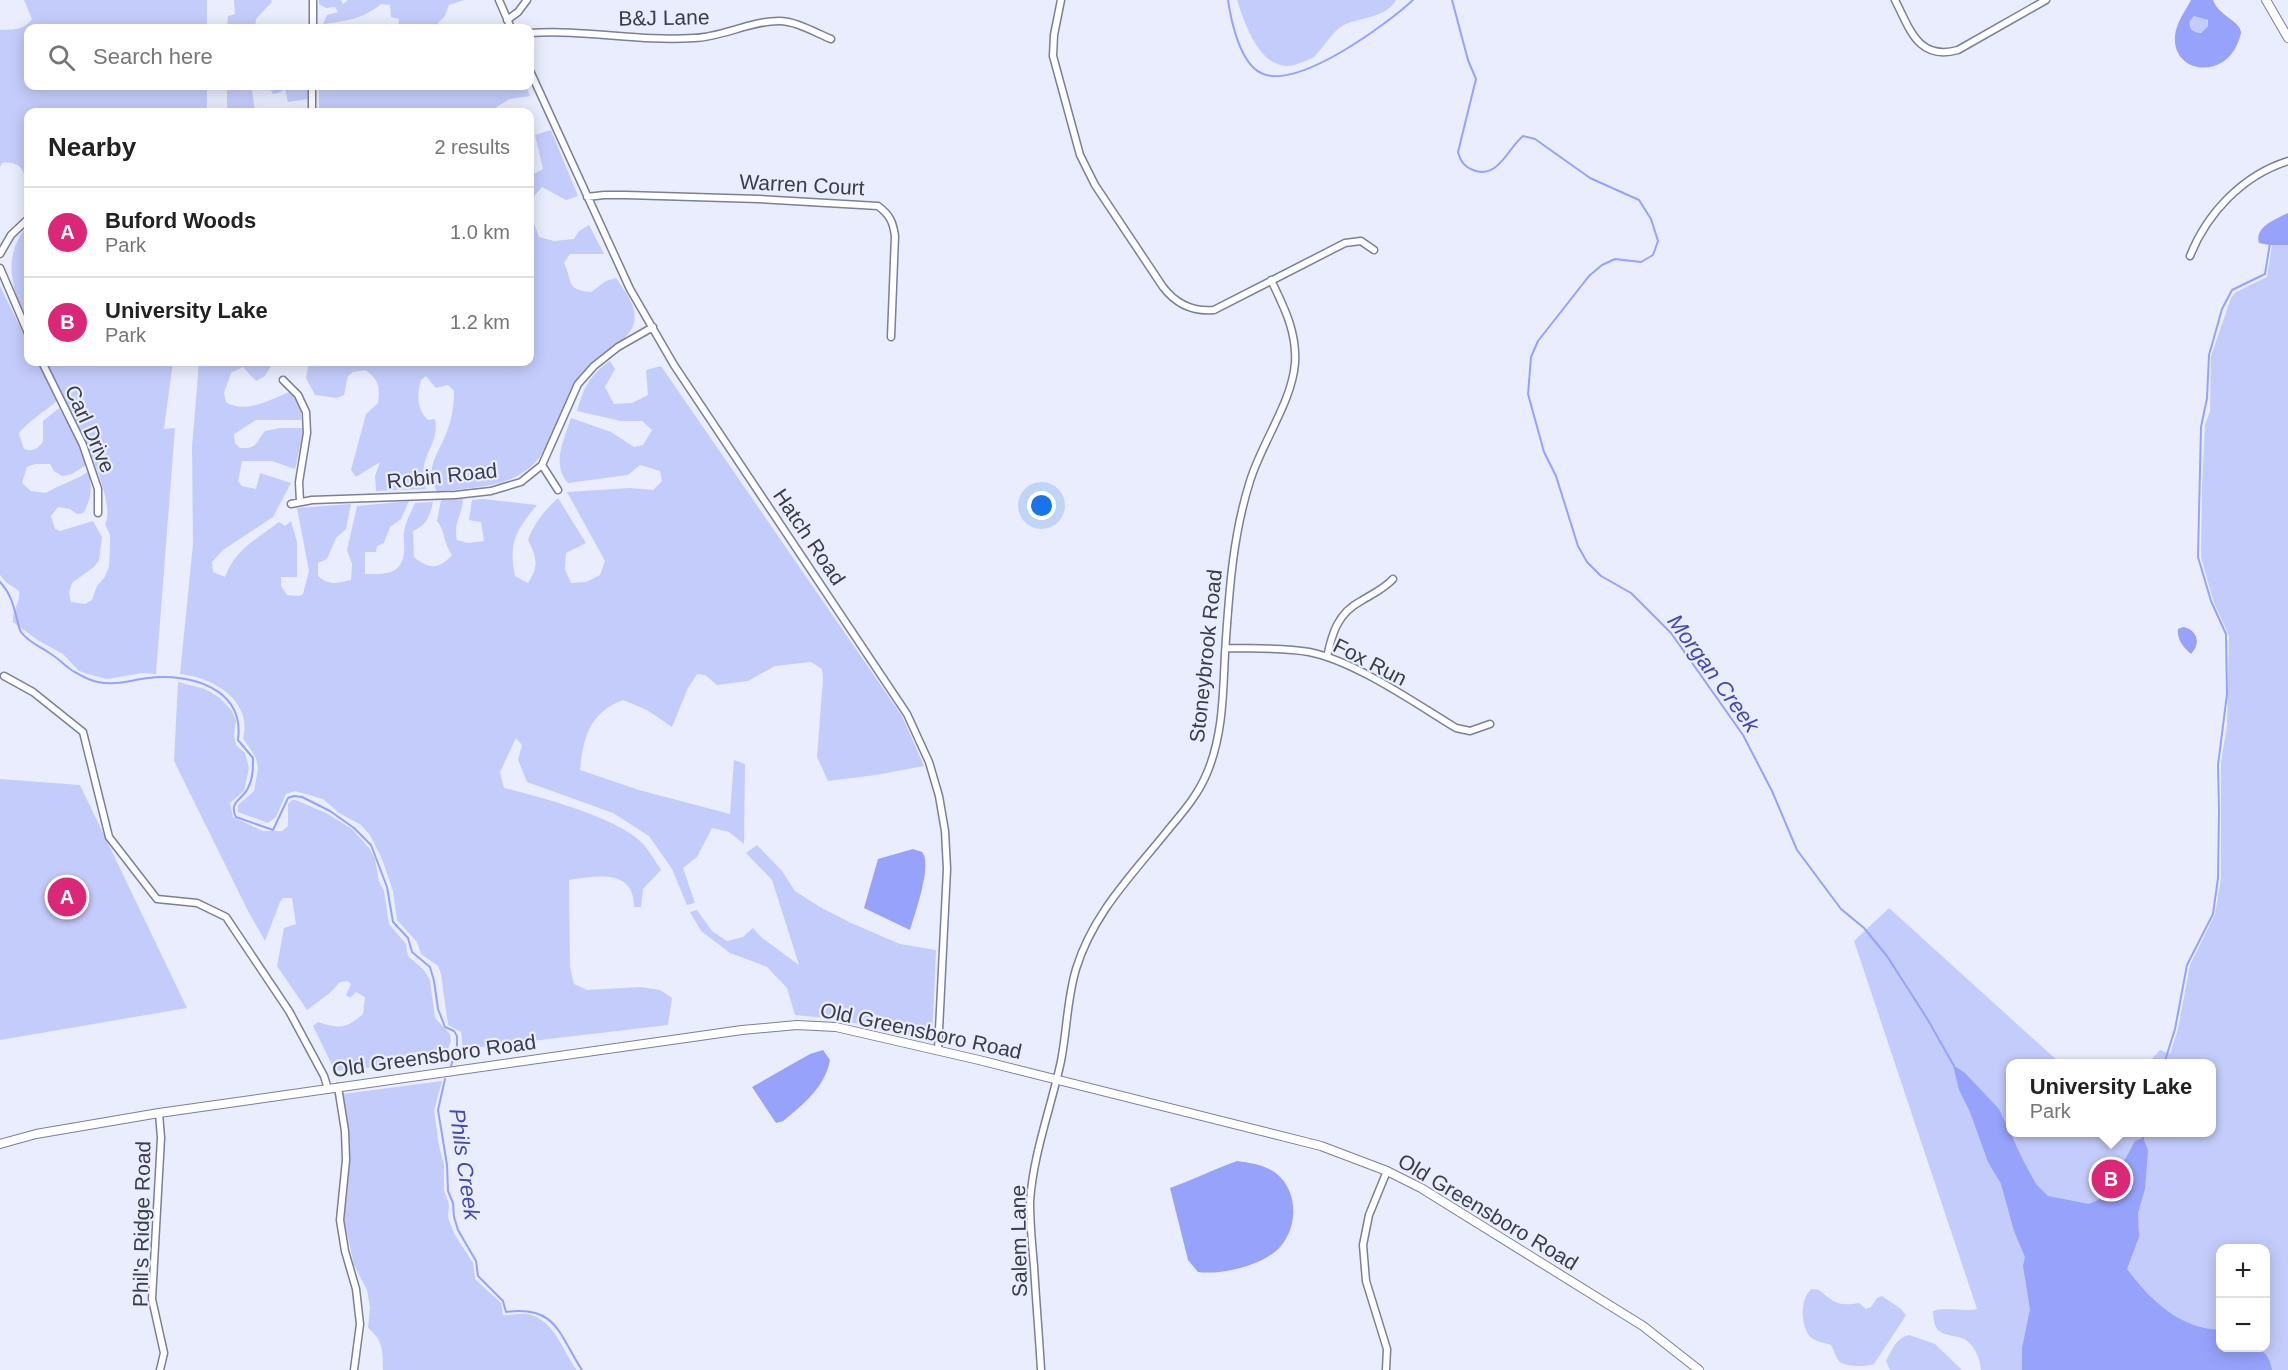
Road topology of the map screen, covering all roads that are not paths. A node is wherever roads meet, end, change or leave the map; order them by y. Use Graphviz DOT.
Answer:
graph roads {
  1 [pos="313,0"];
  2 [pos="499,0"];
  3 [pos="526,0"];
  4 [pos="1061,0"];
  5 [pos="1894,0"];
  6 [pos="2046,0"];
  7 [pos="2266,0"];
  8 [pos="507,20"];
  9 [pos="313,24"];
  10 [pos="509,24"];
  11 [pos="534,33"];
  12 [pos="2288,38"];
  13 [pos="831,39"];
  14 [pos="534,80"];
  15 [pos="312,90"];
  16 [pos="312,108"];
  17 [pos="2288,161"];
  18 [pos="587,197"];
  19 [pos="24,223"];
  20 [pos="1374,250"];
  21 [pos="0,254"];
  22 [pos="2190,256"];
  23 [pos="0,268"];
  24 [pos="1271,280"];
  25 [pos="24,324"];
  26 [pos="652,327"];
  27 [pos="891,337"];
  28 [pos="44,366"];
  29 [pos="283,380"];
  30 [pos="542,465"];
  31 [pos="558,490"];
  32 [pos="300,502"];
  33 [pos="291,504"];
  34 [pos="98,513"];
  35 [pos="1393,579"];
  36 [pos="1226,648"];
  37 [pos="1327,657"];
  38 [pos="4,676"];
  39 [pos="1490,724"];
  40 [pos="938,1050"];
  41 [pos="1056,1079"];
  42 [pos="338,1088"];
  43 [pos="328,1089"];
  44 [pos="159,1113"];
  45 [pos="0,1144"];
  46 [pos="1387,1171"];
  47 [pos="160,1370"];
  48 [pos="354,1370"];
  49 [pos="1041,1370"];
  50 [pos="1386,1370"];
  51 [pos="1699,1370"];
  1 -- 9 [label="street"];
  2 -- 8 [label="street"];
  3 -- 8 [label="street"];
  4 -- 24 [label="street"];
  5 -- 6 [label="street"];
  7 -- 12 [label="street"];
  8 -- 10 [label="street"];
  11 -- 13 [label="street, B&J Lane"];
  14 -- 18 [label="street, Hatch Road"];
  15 -- 16 [label="street"];
  17 -- 22 [label="street"];
  18 -- 26 [label="street, Hatch Road"];
  18 -- 27 [label="street, Warren Court"];
  19 -- 21 [label="street"];
  20 -- 24 [label="street"];
  23 -- 25 [label="street"];
  24 -- 36 [label="street, Stoneybrook Road"];
  26 -- 30 [label="street, Robin Road"];
  26 -- 40 [label="street, Hatch Road"];
  28 -- 34 [label="street, Carl Drive"];
  29 -- 32 [label="street"];
  30 -- 31 [label="street"];
  30 -- 32 [label="street, Robin Road"];
  32 -- 33 [label="street, Robin Road"];
  35 -- 37 [label="street"];
  36 -- 37 [label="street, Fox Run"];
  36 -- 41 [label="street, Stoneybrook Road"];
  37 -- 39 [label="street, Fox Run"];
  38 -- 43 [label="street"];
  40 -- 41 [label="street, Old Greensboro Road"];
  40 -- 42 [label="street, Old Greensboro Road"];
  41 -- 46 [label="street, Old Greensboro Road"];
  41 -- 49 [label="street, Salem Lane"];
  42 -- 43 [label="street, Old Greensboro Road"];
  42 -- 48 [label="street"];
  43 -- 44 [label="street, Old Greensboro Road"];
  44 -- 45 [label="street, Old Greensboro Road"];
  44 -- 47 [label="street, Phil's Ridge Road"];
  46 -- 50 [label="street"];
  46 -- 51 [label="street, Old Greensboro Road"];
}
